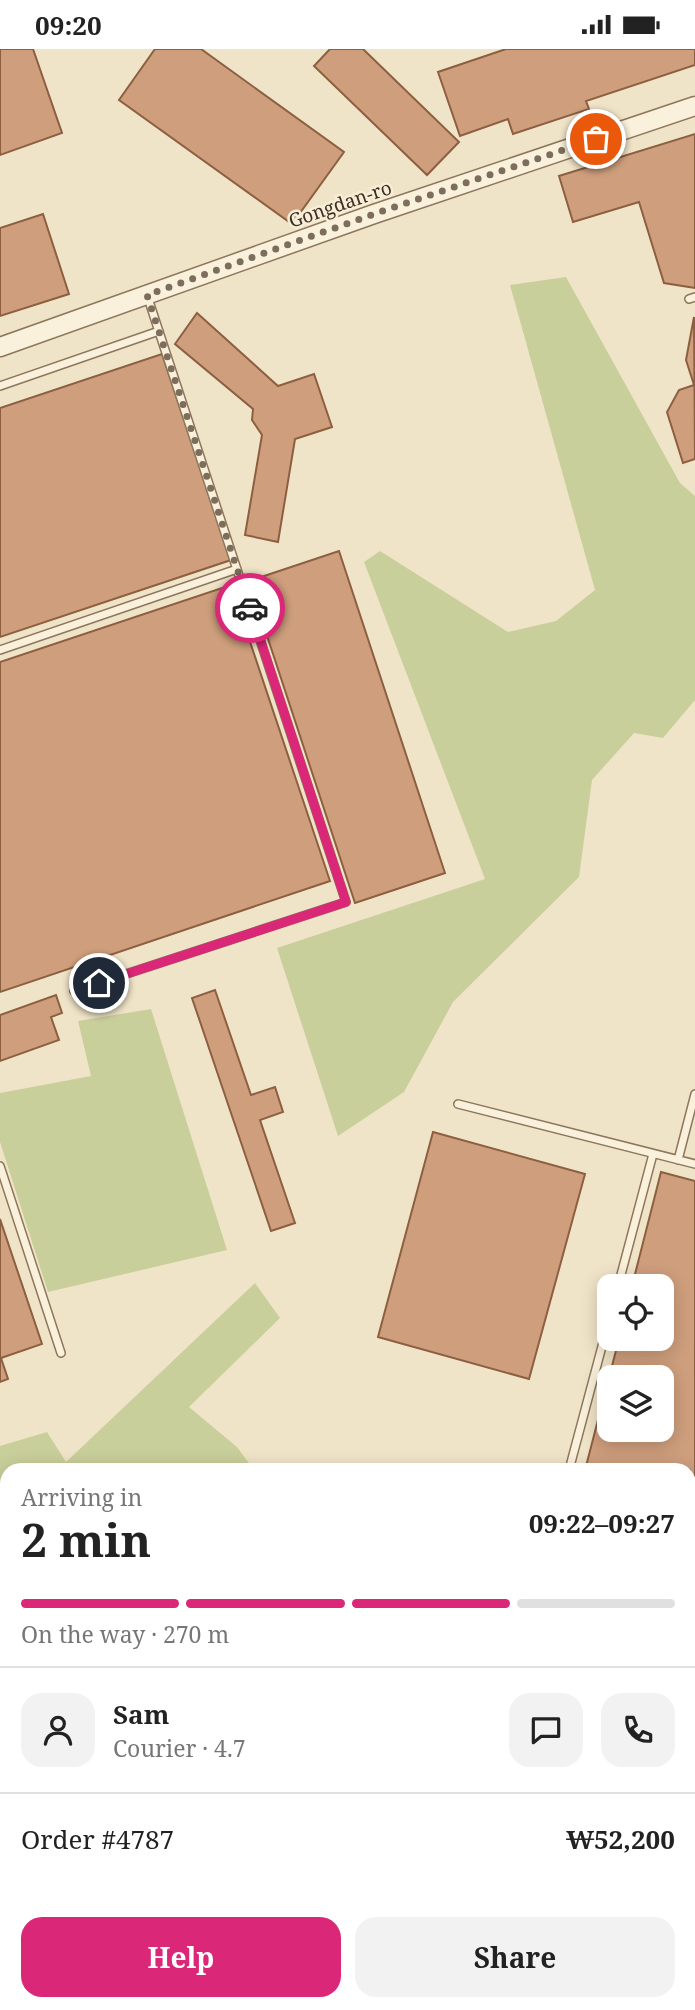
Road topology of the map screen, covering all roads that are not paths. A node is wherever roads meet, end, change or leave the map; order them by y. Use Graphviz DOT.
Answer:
graph roads {
  1 [pos="695,106"];
  2 [pos="147,295"];
  3 [pos="159,331"];
  4 [pos="0,347"];
  5 [pos="0,386"];
  6 [pos="237,569"];
  7 [pos="0,650"];
  8 [pos="74,991"];
  9 [pos="695,1094"];
  10 [pos="458,1104"];
  11 [pos="653,1154"];
  12 [pos="678,1160"];
  13 [pos="695,1164"];
  14 [pos="0,1166"];
  15 [pos="621,1274"];
  16 [pos="601,1351"];
  17 [pos="61,1353"];
  18 [pos="571,1463"];
  1 -- 2 [label="street, Gongdan-ro"];
  2 -- 3 [label="lane"];
  2 -- 4 [label="street, Gongdan-ro"];
  3 -- 5 [label="lane"];
  3 -- 6 [label="lane"];
  6 -- 7 [label="lane"];
  6 -- 8 [label="lane"];
  9 -- 12 [label="lane"];
  10 -- 11 [label="lane"];
  11 -- 12 [label="lane"];
  11 -- 15 [label="lane"];
  12 -- 13 [label="lane"];
  14 -- 17 [label="lane"];
  16 -- 18 [label="lane"];
}
